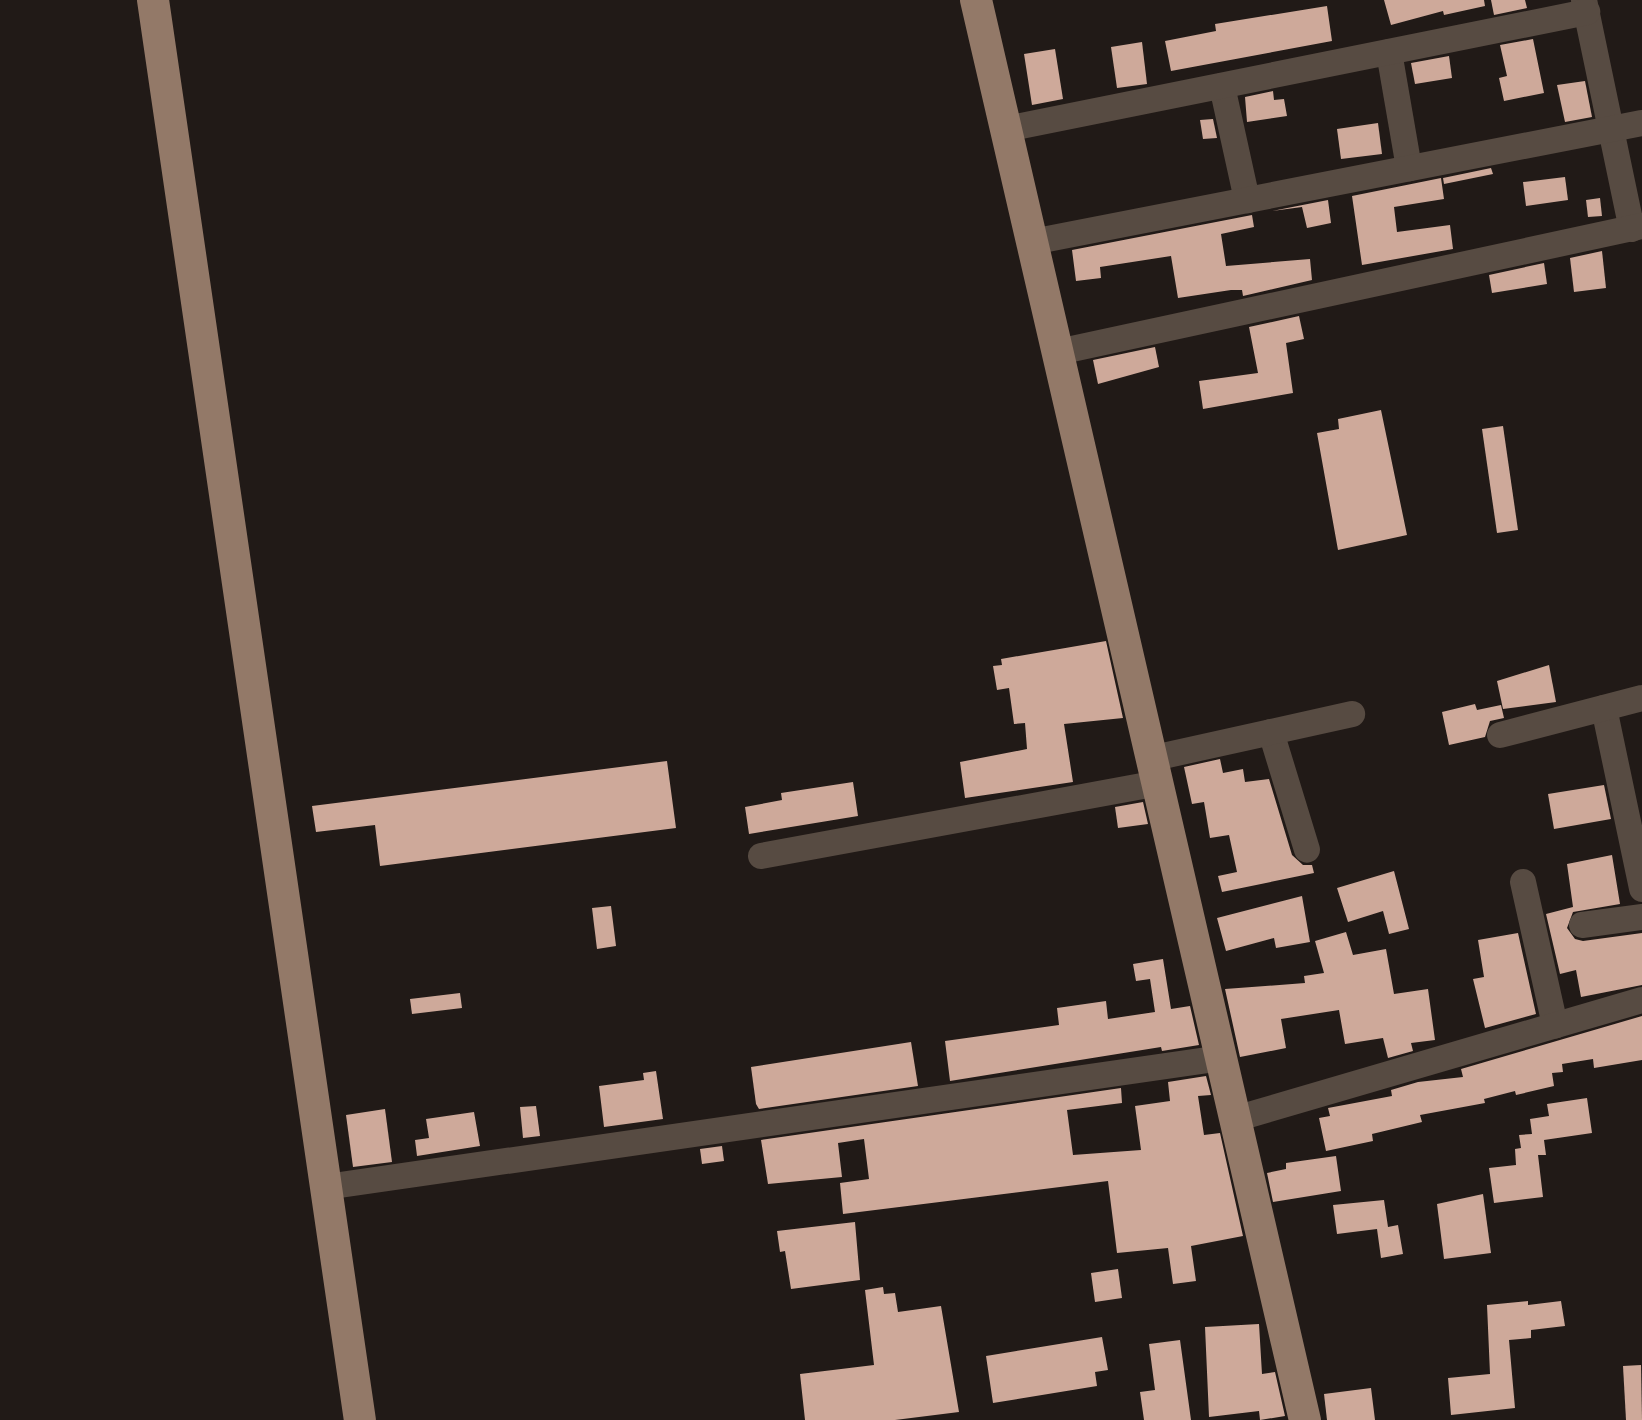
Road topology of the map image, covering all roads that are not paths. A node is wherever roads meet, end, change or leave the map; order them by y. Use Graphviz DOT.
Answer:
graph roads {
  1 [pos="153,0"];
  2 [pos="976,0"];
  3 [pos="1585,6"];
  4 [pos="1389,52"];
  5 [pos="1222,86"];
  6 [pos="1642,122"];
  7 [pos="1611,128"];
  8 [pos="1006,129"];
  9 [pos="1409,168"];
  10 [pos="1247,200"];
  11 [pos="1637,228"];
  12 [pos="1032,242"];
  13 [pos="1058,352"];
  14 [pos="1642,698"];
  15 [pos="1604,708"];
  16 [pos="1352,714"];
  17 [pos="1271,732"];
  18 [pos="1500,735"];
  19 [pos="1156,770"];
  20 [pos="1634,807"];
  21 [pos="1307,850"];
  22 [pos="761,856"];
  23 [pos="1523,882"];
  24 [pos="1642,889"];
  25 [pos="1642,917"];
  26 [pos="1582,925"];
  27 [pos="1642,1000"];
  28 [pos="1555,1025"];
  29 [pos="1221,1058"];
  30 [pos="1236,1119"];
  31 [pos="326,1187"];
  32 [pos="360,1420"];
  33 [pos="1305,1420"];
  1 -- 31 [label="main road"];
  2 -- 8 [label="main road"];
  3 -- 4 [label="street"];
  3 -- 7 [label="street"];
  4 -- 5 [label="street"];
  4 -- 9 [label="street"];
  5 -- 8 [label="street"];
  5 -- 10 [label="street"];
  6 -- 7 [label="street"];
  7 -- 9 [label="street"];
  7 -- 11 [label="street"];
  8 -- 12 [label="main road"];
  9 -- 10 [label="street"];
  10 -- 12 [label="street"];
  11 -- 13 [label="street"];
  12 -- 13 [label="main road"];
  13 -- 19 [label="main road"];
  14 -- 15 [label="street"];
  15 -- 18 [label="street"];
  15 -- 20 [label="street"];
  16 -- 17 [label="street"];
  17 -- 19 [label="street"];
  17 -- 21 [label="street"];
  19 -- 22 [label="street"];
  19 -- 29 [label="main road"];
  20 -- 24 [label="street"];
  23 -- 28 [label="street"];
  25 -- 26 [label="street"];
  27 -- 28 [label="street"];
  28 -- 30 [label="street"];
  29 -- 30 [label="main road"];
  29 -- 31 [label="street"];
  30 -- 33 [label="main road"];
  31 -- 32 [label="main road"];
}
